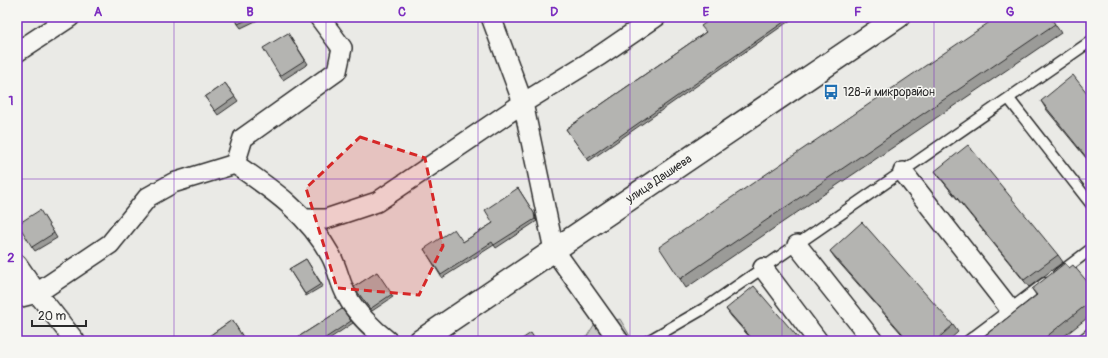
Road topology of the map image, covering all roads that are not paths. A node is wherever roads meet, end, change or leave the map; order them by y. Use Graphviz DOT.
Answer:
graph roads {
  1 [pos="70,17"];
  2 [pos="319,17"];
  3 [pos="491,17"];
  4 [pos="656,17"];
  5 [pos="898,17"];
  6 [pos="1091,41"];
  7 [pos="17,52"];
  8 [pos="1009,99"];
  9 [pos="524,103"];
  10 [pos="235,164"];
  11 [pos="903,172"];
  12 [pos="1091,204"];
  13 [pos="305,219"];
  14 [pos="797,245"];
  15 [pos="1091,249"];
  16 [pos="554,250"];
  17 [pos="17,264"];
  18 [pos="763,268"];
  19 [pos="37,293"];
  20 [pos="17,298"];
  21 [pos="1010,309"];
  22 [pos="1091,333"];
  23 [pos="75,341"];
  24 [pos="388,341"];
  25 [pos="420,341"];
  26 [pos="619,341"];
  27 [pos="648,341"];
  28 [pos="818,341"];
  29 [pos="873,341"];
  30 [pos="968,341"];
  31 [pos="1080,341"];
  1 -- 7 [label="street"];
  2 -- 10 [label="street"];
  3 -- 9 [label="street"];
  4 -- 9 [label="street"];
  5 -- 16 [label="street, улица Дашиева"];
  6 -- 8 [label="lane"];
  8 -- 11 [label="lane"];
  8 -- 12 [label="lane"];
  9 -- 13 [label="street"];
  9 -- 16 [label="street"];
  10 -- 13 [label="street"];
  10 -- 19 [label="street"];
  11 -- 14 [label="lane"];
  11 -- 21 [label="street"];
  13 -- 24 [label="street"];
  14 -- 18 [label="lane"];
  14 -- 29 [label="street"];
  15 -- 21 [label="lane"];
  16 -- 25 [label="street, улица Дашиева"];
  16 -- 26 [label="street"];
  17 -- 19 [label="street"];
  18 -- 27 [label="lane"];
  18 -- 28 [label="street"];
  19 -- 20 [label="street"];
  19 -- 23 [label="street"];
  21 -- 30 [label="lane"];
  22 -- 31 [label="lane"];
}
